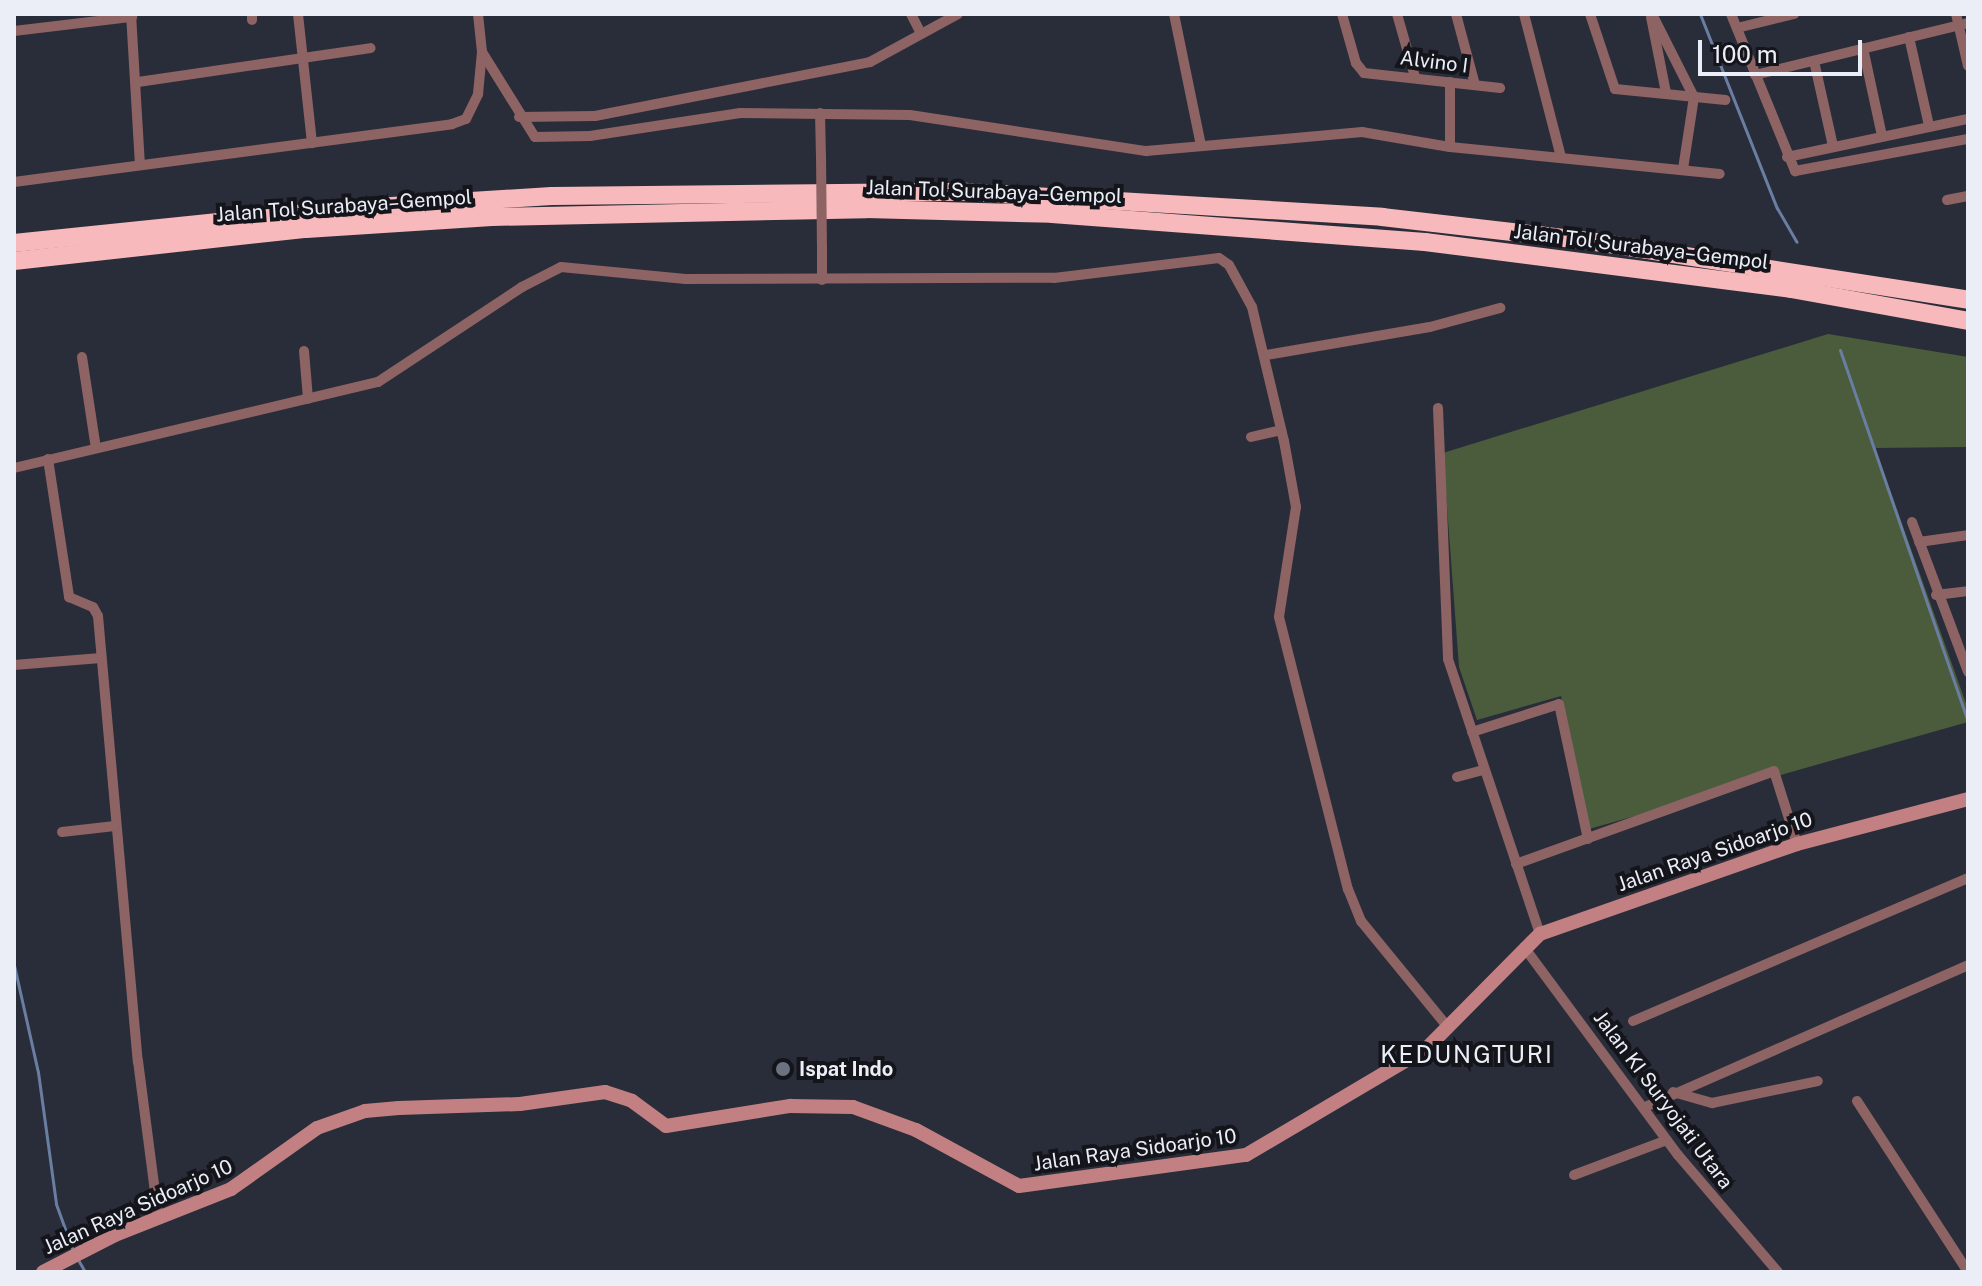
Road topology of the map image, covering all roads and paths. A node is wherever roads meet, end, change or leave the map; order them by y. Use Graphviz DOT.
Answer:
graph roads {
  1 [pos="298,14"];
  2 [pos="478,14"];
  3 [pos="911,14"];
  4 [pos="958,14"];
  5 [pos="1174,14"];
  6 [pos="1342,14"];
  7 [pos="1397,14"];
  8 [pos="1456,14"];
  9 [pos="1524,14"];
  10 [pos="1590,14"];
  11 [pos="1651,14"];
  12 [pos="1731,14"];
  13 [pos="1794,14"];
  14 [pos="132,15"];
  15 [pos="1961,21"];
  16 [pos="1737,28"];
  17 [pos="14,31"];
  18 [pos="920,32"];
  19 [pos="1909,37"];
  20 [pos="371,48"];
  21 [pos="1863,48"];
  22 [pos="482,52"];
  23 [pos="303,57"];
  24 [pos="1814,61"];
  25 [pos="1968,66"];
  26 [pos="1755,75"];
  27 [pos="1415,77"];
  28 [pos="138,82"];
  29 [pos="1450,82"];
  30 [pos="1475,85"];
  31 [pos="1500,88"];
  32 [pos="1666,93"];
  33 [pos="1694,97"];
  34 [pos="1725,100"];
  35 [pos="820,113"];
  36 [pos="519,117"];
  37 [pos="1968,119"];
  38 [pos="1929,126"];
  39 [pos="1882,136"];
  40 [pos="1968,139"];
  41 [pos="312,143"];
  42 [pos="1201,145"];
  43 [pos="1833,146"];
  44 [pos="1450,147"];
  45 [pos="1561,157"];
  46 [pos="1787,157"];
  47 [pos="140,164"];
  48 [pos="1683,169"];
  49 [pos="1720,174"];
  50 [pos="14,182"];
  51 [pos="1968,196"];
  52 [pos="1947,200"];
  53 [pos="14,243"];
  54 [pos="14,261"];
  55 [pos="822,280"];
  56 [pos="1968,300"];
  57 [pos="1500,308"];
  58 [pos="1968,321"];
  59 [pos="304,351"];
  60 [pos="1266,355"];
  61 [pos="82,357"];
  62 [pos="308,399"];
  63 [pos="1438,408"];
  64 [pos="1281,430"];
  65 [pos="1251,437"];
  66 [pos="96,448"];
  67 [pos="48,459"];
  68 [pos="14,468"];
  69 [pos="1912,522"];
  70 [pos="1968,535"];
  71 [pos="1919,542"];
  72 [pos="1968,591"];
  73 [pos="1936,595"];
  74 [pos="1963,650"];
  75 [pos="101,658"];
  76 [pos="14,665"];
  77 [pos="1968,672"];
  78 [pos="1472,732"];
  79 [pos="1484,770"];
  80 [pos="1457,777"];
  81 [pos="1968,799"];
  82 [pos="115,826"];
  83 [pos="62,832"];
  84 [pos="1588,839"];
  85 [pos="1797,844"];
  86 [pos="1516,864"];
  87 [pos="1968,878"];
  88 [pos="1540,934"];
  89 [pos="1524,947"];
  90 [pos="1968,965"];
  91 [pos="1633,1021"];
  92 [pos="1447,1026"];
  93 [pos="1818,1081"];
  94 [pos="1673,1092"];
  95 [pos="1857,1101"];
  96 [pos="1645,1107"];
  97 [pos="1667,1140"];
  98 [pos="1574,1175"];
  99 [pos="158,1216"];
  100 [pos="43,1272"];
  101 [pos="1778,1272"];
  102 [pos="1968,1272"];
  1 -- 23 [label="street"];
  2 -- 22 [label="street"];
  3 -- 18 [label="street"];
  4 -- 18 [label="street"];
  5 -- 42 [label="street"];
  6 -- 27 [label="street, Alvino I"];
  7 -- 27 [label="street"];
  8 -- 30 [label="street"];
  9 -- 45 [label="street"];
  10 -- 32 [label="street"];
  11 -- 32 [label="street"];
  11 -- 33 [label="street"];
  12 -- 16 [label="street"];
  13 -- 16 [label="street"];
  14 -- 17 [label="street"];
  14 -- 28 [label="street"];
  15 -- 19 [label="street"];
  15 -- 25 [label="street"];
  16 -- 26 [label="street"];
  18 -- 36 [label="street"];
  19 -- 21 [label="street"];
  19 -- 38 [label="street"];
  20 -- 23 [label="street"];
  21 -- 24 [label="street"];
  21 -- 39 [label="street"];
  22 -- 36 [label="street"];
  22 -- 41 [label="street"];
  23 -- 28 [label="street"];
  23 -- 41 [label="street"];
  24 -- 26 [label="street"];
  24 -- 43 [label="street"];
  26 -- 46 [label="street"];
  27 -- 29 [label="street, Alvino I"];
  28 -- 47 [label="street"];
  29 -- 30 [label="street, Alvino I"];
  29 -- 44 [label="street"];
  30 -- 31 [label="street, Alvino I"];
  32 -- 33 [label="street"];
  33 -- 34 [label="street"];
  33 -- 48 [label="street"];
  35 -- 36 [label="street"];
  35 -- 42 [label="street"];
  35 -- 55 [label="street, bridge"];
  37 -- 38 [label="street"];
  38 -- 39 [label="street"];
  39 -- 43 [label="street"];
  40 -- 46 [label="street"];
  41 -- 47 [label="street"];
  42 -- 44 [label="street"];
  43 -- 46 [label="street"];
  44 -- 45 [label="street"];
  45 -- 48 [label="street"];
  47 -- 50 [label="street"];
  48 -- 49 [label="street"];
  51 -- 52 [label="street"];
  53 -- 56 [label="highway, Jalan Tol Surabaya–Gempol"];
  54 -- 58 [label="highway, Jalan Tol Surabaya–Gempol"];
  55 -- 60 [label="street"];
  55 -- 62 [label="street"];
  57 -- 60 [label="street"];
  59 -- 62 [label="street"];
  60 -- 64 [label="street"];
  61 -- 66 [label="street"];
  62 -- 66 [label="street"];
  63 -- 78 [label="street"];
  64 -- 65 [label="street"];
  64 -- 92 [label="street"];
  66 -- 67 [label="street"];
  67 -- 68 [label="street"];
  67 -- 75 [label="street"];
  69 -- 71 [label="street"];
  70 -- 71 [label="street"];
  71 -- 73 [label="street"];
  72 -- 73 [label="street"];
  73 -- 74 [label="street"];
  74 -- 77 [label="street"];
  75 -- 76 [label="street"];
  75 -- 82 [label="street"];
  78 -- 79 [label="street"];
  78 -- 84 [label="street"];
  79 -- 80 [label="street"];
  79 -- 86 [label="street"];
  81 -- 85 [label="street, Jalan Raya Sidoarjo 10"];
  82 -- 83 [label="street"];
  82 -- 99 [label="street"];
  84 -- 85 [label="street"];
  84 -- 86 [label="street"];
  85 -- 88 [label="street, Jalan Raya Sidoarjo 10"];
  86 -- 88 [label="street"];
  87 -- 91 [label="street"];
  88 -- 89 [label="street, Jalan Raya Sidoarjo 10"];
  89 -- 92 [label="street, Jalan Raya Sidoarjo 10"];
  89 -- 96 [label="street, Jalan KI Suryojati Utara"];
  90 -- 94 [label="street"];
  92 -- 99 [label="street, Jalan Raya Sidoarjo 10"];
  93 -- 94 [label="street"];
  94 -- 96 [label="street"];
  95 -- 102 [label="street"];
  96 -- 97 [label="street, Jalan KI Suryojati Utara"];
  97 -- 98 [label="street"];
  97 -- 101 [label="street, Jalan KI Suryojati Utara"];
  99 -- 100 [label="street, Jalan Raya Sidoarjo 10"];
}
